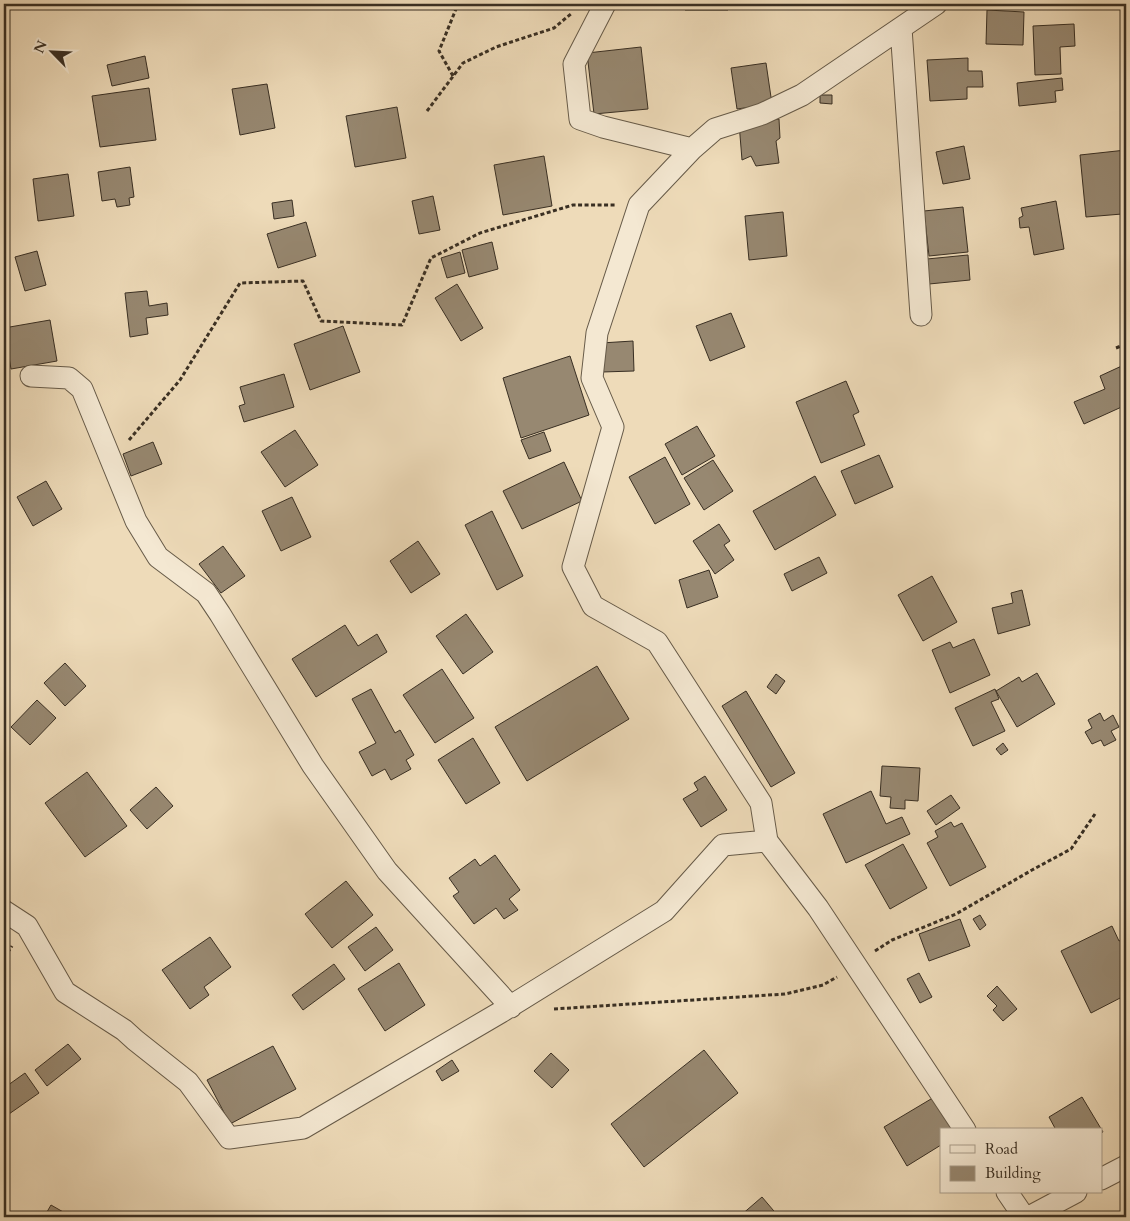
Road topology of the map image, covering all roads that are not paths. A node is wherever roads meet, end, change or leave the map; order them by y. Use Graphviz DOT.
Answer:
graph roads {
  1 [pos="605,4"];
  2 [pos="936,4"];
  3 [pos="901,28"];
  4 [pos="692,149"];
  5 [pos="921,315"];
  6 [pos="31,376"];
  7 [pos="767,841"];
  8 [pos="4,911"];
  9 [pos="511,1007"];
  10 [pos="964,1128"];
  11 [pos="1126,1166"];
  12 [pos="1102,1178"];
  13 [pos="1008,1194"];
  14 [pos="1072,1194"];
  15 [pos="1024,1217"];
  16 [pos="1029,1217"];
  1 -- 4 [label="street"];
  2 -- 3 [label="street"];
  3 -- 4 [label="street"];
  3 -- 5 [label="street"];
  4 -- 7 [label="street"];
  6 -- 9 [label="street"];
  7 -- 9 [label="street"];
  7 -- 10 [label="street"];
  8 -- 9 [label="street"];
  11 -- 12 [label="street"];
  13 -- 15 [label="street"];
  14 -- 16 [label="street"];
}
